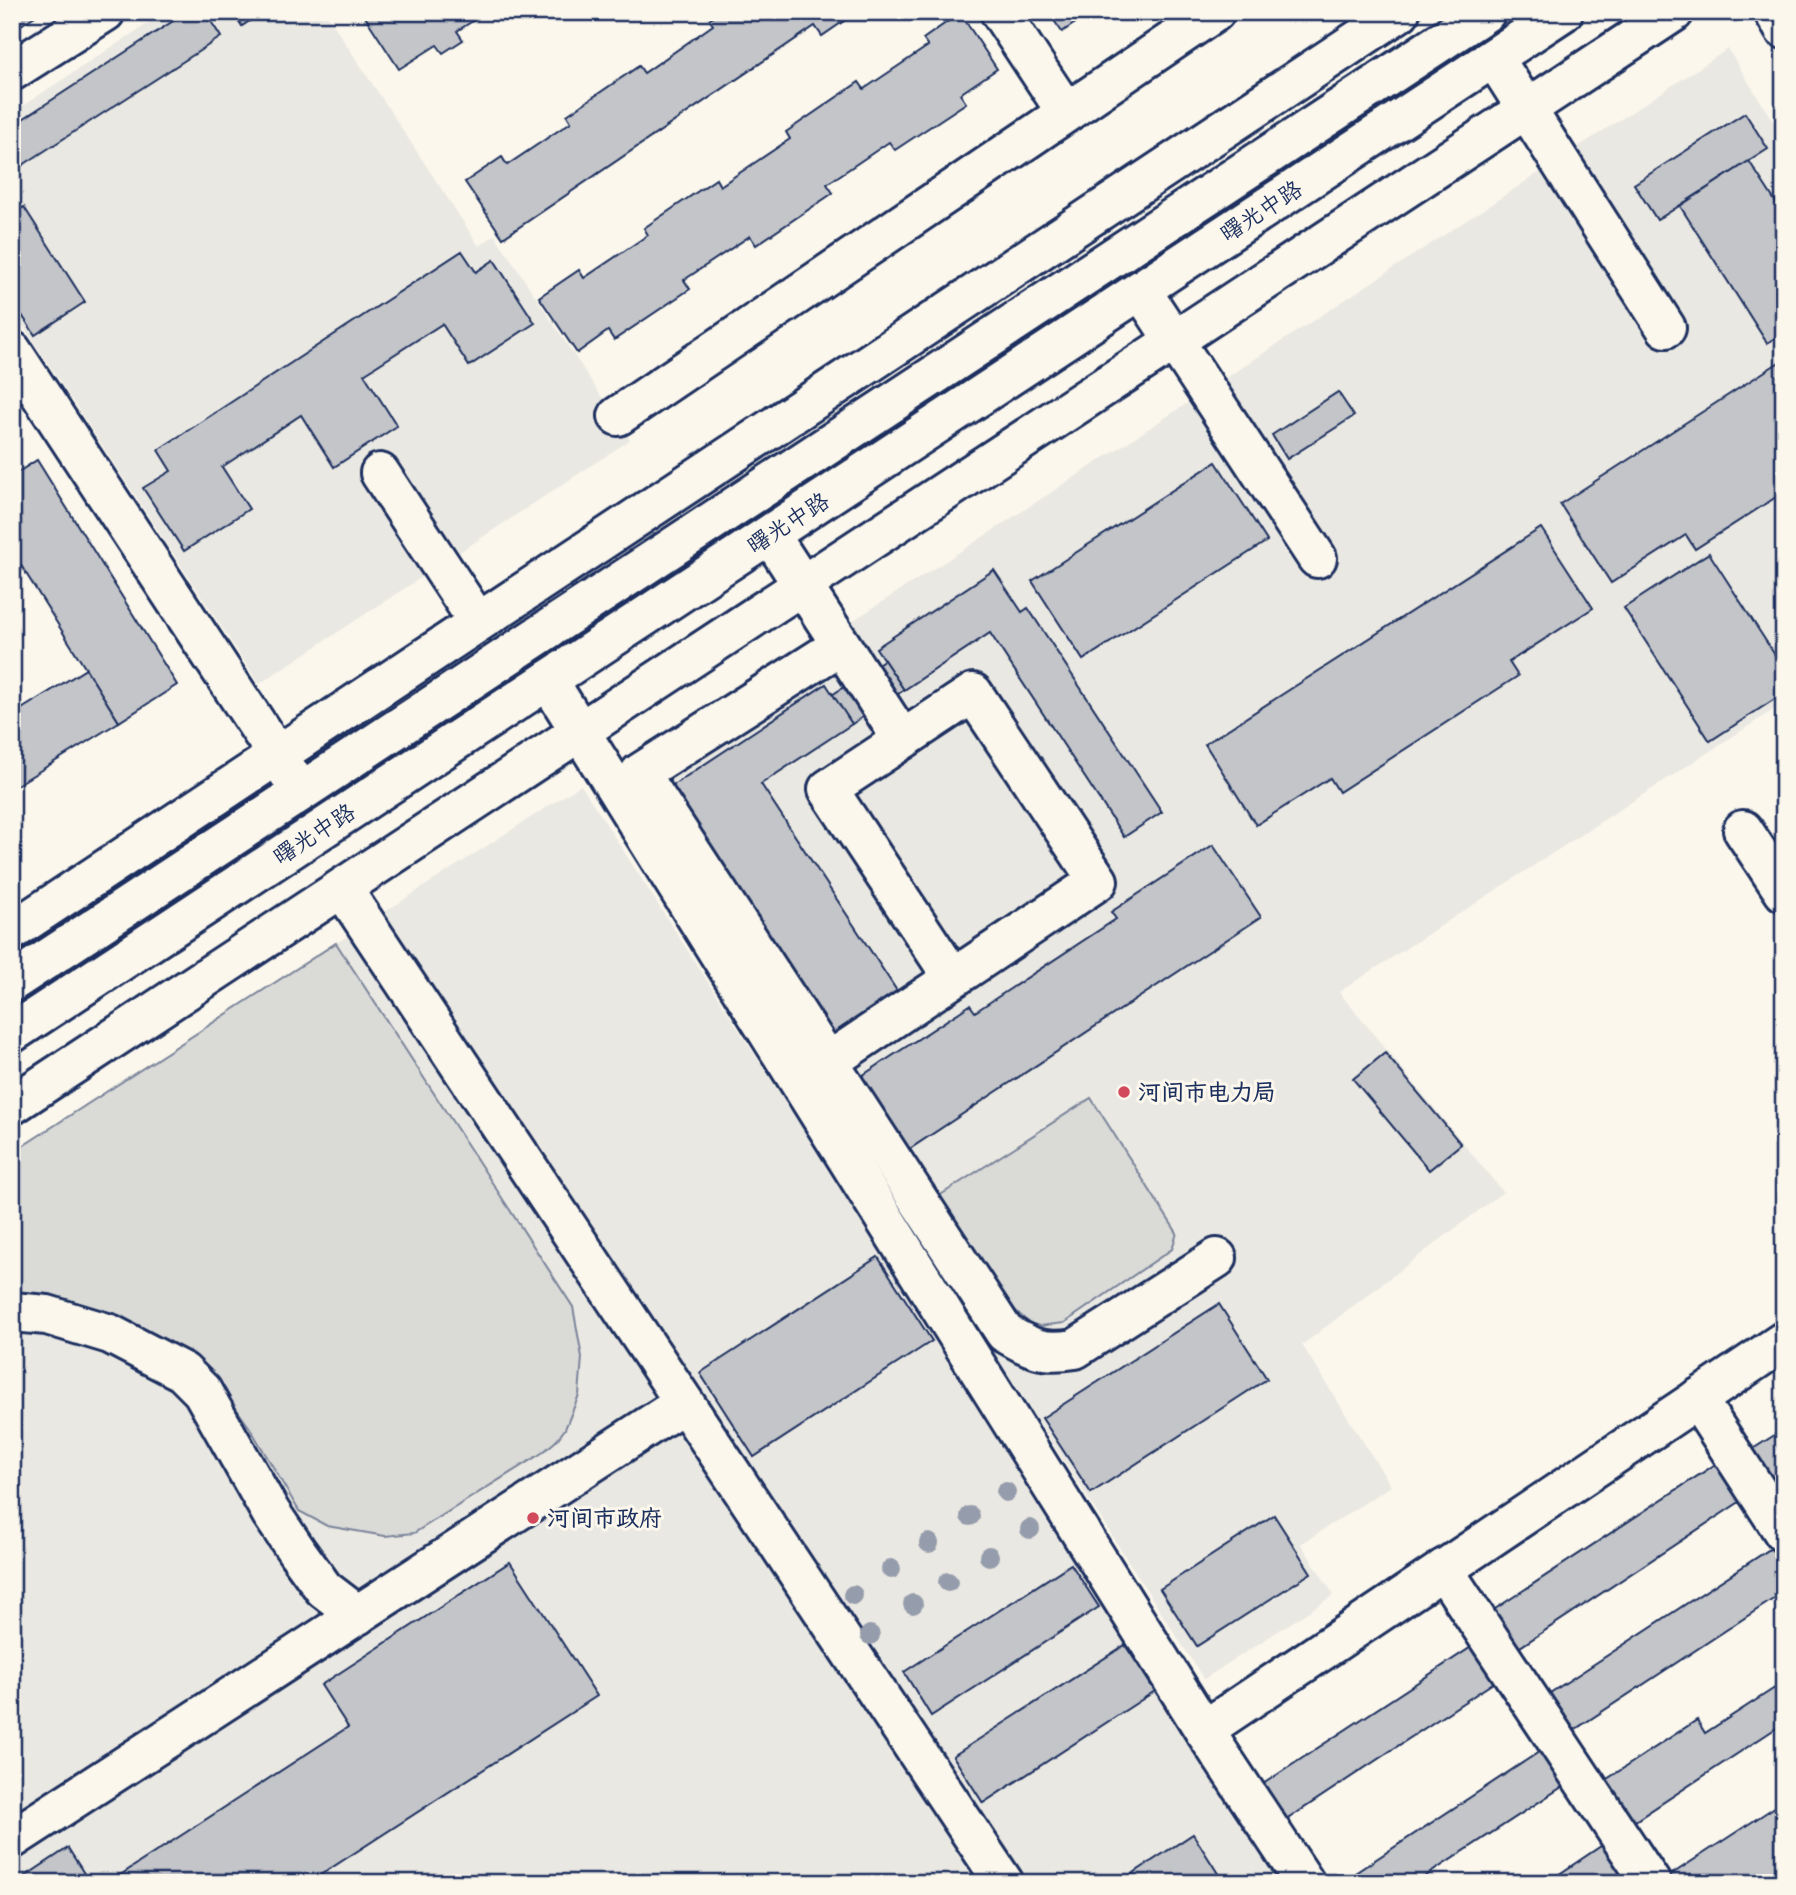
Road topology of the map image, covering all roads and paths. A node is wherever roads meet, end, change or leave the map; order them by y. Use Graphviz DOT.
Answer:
graph roads {
  1 [pos="105,12"];
  2 [pos="1000,12"];
  3 [pos="1215,12"];
  4 [pos="1400,12"];
  5 [pos="1486,12"];
  6 [pos="1563,12"];
  7 [pos="1674,12"];
  8 [pos="1774,12"];
  9 [pos="1784,29"];
  10 [pos="1494,58"];
  11 [pos="12,71"];
  12 [pos="1526,109"];
  13 [pos="1066,112"];
  14 [pos="1142,290"];
  15 [pos="1666,328"];
  16 [pos="1174,341"];
  17 [pos="12,351"];
  18 [pos="618,415"];
  19 [pos="380,473"];
  20 [pos="769,535"];
  21 [pos="1317,558"];
  22 [pos="803,585"];
  23 [pos="478,622"];
  24 [pos="841,645"];
  25 [pos="548,680"];
  26 [pos="579,732"];
  27 [pos="902,739"];
  28 [pos="277,755"];
  29 [pos="301,792"];
  30 [pos="1743,830"];
  31 [pos="342,888"];
  32 [pos="1784,892"];
  33 [pos="12,930"];
  34 [pos="953,978"];
  35 [pos="12,982"];
  36 [pos="12,1032"];
  37 [pos="828,1062"];
  38 [pos="12,1105"];
  39 [pos="1217,1258"];
  40 [pos="12,1312"];
  41 [pos="1784,1341"];
  42 [pos="1697,1399"];
  43 [pos="684,1403"];
  44 [pos="1784,1533"];
  45 [pos="1443,1569"];
  46 [pos="358,1615"];
  47 [pos="1205,1730"];
  48 [pos="12,1839"];
  49 [pos="1004,1883"];
  50 [pos="1305,1883"];
  51 [pos="1651,1883"];
  1 -- 11 [label="street"];
  2 -- 13 [label="street"];
  3 -- 13 [label="street"];
  4 -- 23 [label="street"];
  5 -- 29 [label="street, 曙光中路"];
  6 -- 10 [label="street, 曙光中路"];
  7 -- 12 [label="street"];
  8 -- 9 [label="street"];
  10 -- 12 [label="street"];
  10 -- 14 [label="street, 曙光中路"];
  12 -- 15 [label="street"];
  12 -- 16 [label="street"];
  13 -- 18 [label="street"];
  14 -- 16 [label="street"];
  14 -- 20 [label="street, 曙光中路"];
  16 -- 21 [label="street"];
  16 -- 22 [label="street"];
  17 -- 28 [label="street"];
  19 -- 23 [label="street"];
  20 -- 22 [label="street"];
  20 -- 25 [label="street, 曙光中路"];
  22 -- 24 [label="street"];
  22 -- 26 [label="street"];
  23 -- 28 [label="street"];
  24 -- 27 [label="street"];
  24 -- 37 [label="street"];
  25 -- 26 [label="street"];
  25 -- 36 [label="street, 曙光中路"];
  26 -- 31 [label="street"];
  26 -- 47 [label="street"];
  27 -- 34 [label="street"];
  27 -- 34 [label="street"];
  28 -- 29 [label="street"];
  28 -- 33 [label="street"];
  29 -- 35 [label="street, 曙光中路"];
  30 -- 32 [label="street"];
  31 -- 38 [label="street"];
  31 -- 43 [label="street"];
  34 -- 37 [label="street"];
  37 -- 39 [label="street"];
  40 -- 46 [label="street"];
  41 -- 42 [label="street"];
  42 -- 44 [label="street"];
  42 -- 45 [label="street"];
  43 -- 46 [label="street"];
  43 -- 49 [label="street"];
  45 -- 47 [label="street"];
  45 -- 51 [label="street"];
  46 -- 48 [label="street"];
  47 -- 50 [label="street"];
}
